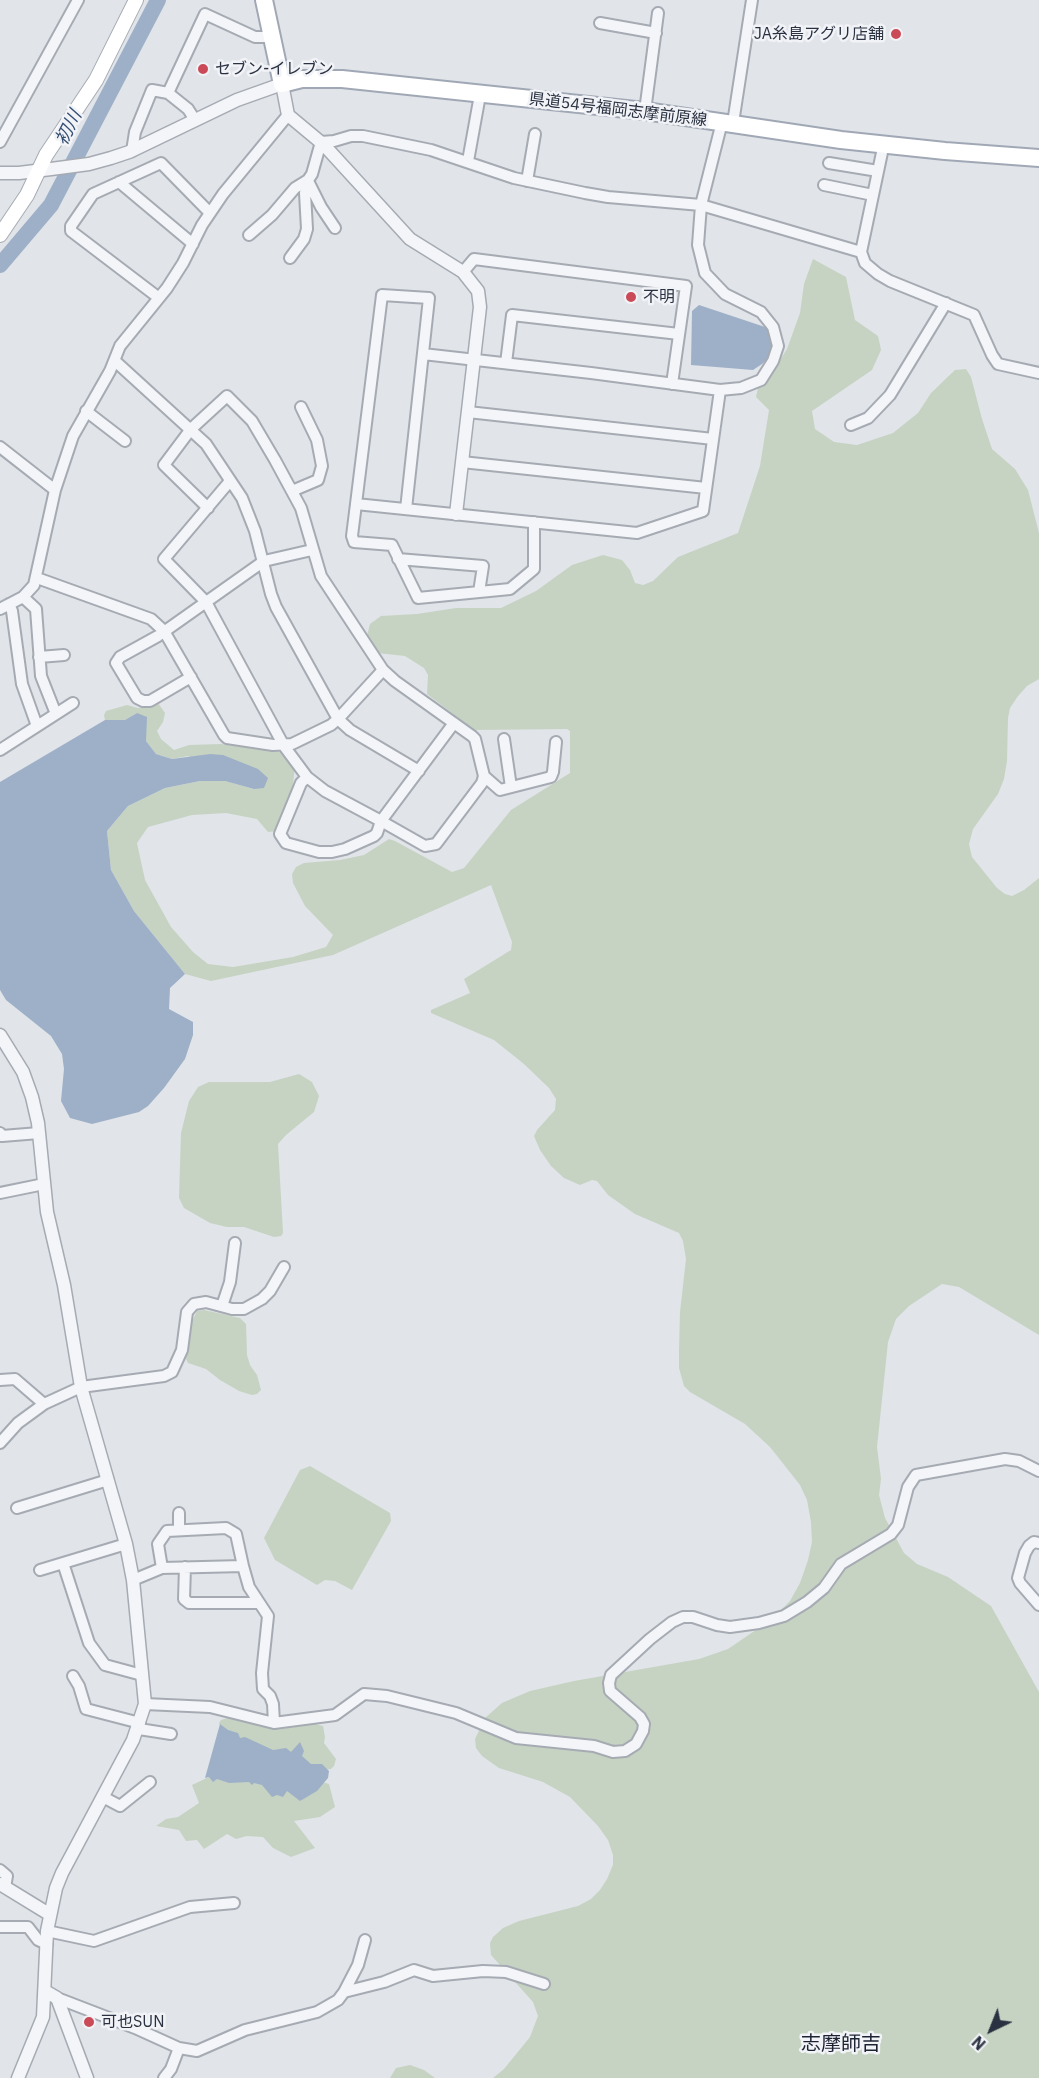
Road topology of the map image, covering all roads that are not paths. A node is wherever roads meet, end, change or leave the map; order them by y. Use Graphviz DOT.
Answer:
graph roads {
  1 [pos="78,0"];
  2 [pos="136,0"];
  3 [pos="264,0"];
  4 [pos="752,0"];
  5 [pos="658,13"];
  6 [pos="600,23"];
  7 [pos="656,33"];
  8 [pos="272,37"];
  9 [pos="282,84"];
  10 [pos="168,93"];
  11 [pos="480,95"];
  12 [pos="645,111"];
  13 [pos="288,115"];
  14 [pos="195,120"];
  15 [pos="728,122"];
  16 [pos="535,134"];
  17 [pos="0,142"];
  18 [pos="321,142"];
  19 [pos="884,143"];
  20 [pos="131,151"];
  21 [pos="1039,158"];
  22 [pos="468,161"];
  23 [pos="829,163"];
  24 [pos="45,170"];
  25 [pos="878,171"];
  26 [pos="0,173"];
  27 [pos="308,180"];
  28 [pos="527,181"];
  29 [pos="119,182"];
  30 [pos="824,185"];
  31 [pos="873,195"];
  32 [pos="701,205"];
  33 [pos="210,213"];
  34 [pos="335,228"];
  35 [pos="0,235"];
  36 [pos="249,235"];
  37 [pos="193,244"];
  38 [pos="861,252"];
  39 [pos="290,258"];
  40 [pos="464,272"];
  41 [pos="159,298"];
  42 [pos="946,303"];
  43 [pos="680,334"];
  44 [pos="423,354"];
  45 [pos="474,359"];
  46 [pos="115,361"];
  47 [pos="506,363"];
  48 [pos="1039,373"];
  49 [pos="672,384"];
  50 [pos="720,390"];
  51 [pos="301,407"];
  52 [pos="86,411"];
  53 [pos="468,412"];
  54 [pos="851,425"];
  55 [pos="191,429"];
  56 [pos="713,439"];
  57 [pos="125,441"];
  58 [pos="0,447"];
  59 [pos="462,462"];
  60 [pos="230,481"];
  61 [pos="706,488"];
  62 [pos="55,490"];
  63 [pos="292,491"];
  64 [pos="356,504"];
  65 [pos="208,508"];
  66 [pos="405,509"];
  67 [pos="456,514"];
  68 [pos="534,522"];
  69 [pos="312,550"];
  70 [pos="398,559"];
  71 [pos="264,561"];
  72 [pos="37,578"];
  73 [pos="479,592"];
  74 [pos="23,597"];
  75 [pos="206,602"];
  76 [pos="5,606"];
  77 [pos="164,631"];
  78 [pos="64,655"];
  79 [pos="39,657"];
  80 [pos="383,670"];
  81 [pos="191,677"];
  82 [pos="73,703"];
  83 [pos="56,714"];
  84 [pos="338,719"];
  85 [pos="454,723"];
  86 [pos="37,726"];
  87 [pos="504,739"];
  88 [pos="556,742"];
  89 [pos="284,746"];
  90 [pos="0,750"];
  91 [pos="419,771"];
  92 [pos="307,777"];
  93 [pos="484,777"];
  94 [pos="511,787"];
  95 [pos="381,821"];
  96 [pos="0,1035"];
  97 [pos="0,1133"];
  98 [pos="39,1133"];
  99 [pos="44,1184"];
  100 [pos="0,1193"];
  101 [pos="235,1243"];
  102 [pos="284,1267"];
  103 [pos="222,1306"];
  104 [pos="0,1380"];
  105 [pos="81,1387"];
  106 [pos="44,1404"];
  107 [pos="0,1443"];
  108 [pos="1039,1471"];
  109 [pos="108,1480"];
  110 [pos="17,1508"];
  111 [pos="178,1513"];
  112 [pos="179,1530"];
  113 [pos="1039,1543"];
  114 [pos="126,1544"];
  115 [pos="63,1563"];
  116 [pos="243,1566"];
  117 [pos="185,1567"];
  118 [pos="162,1568"];
  119 [pos="40,1570"];
  120 [pos="133,1580"];
  121 [pos="259,1604"];
  122 [pos="1039,1605"];
  123 [pos="73,1676"];
  124 [pos="142,1676"];
  125 [pos="145,1704"];
  126 [pos="274,1723"];
  127 [pos="140,1726"];
  128 [pos="171,1734"];
  129 [pos="150,1782"];
  130 [pos="102,1797"];
  131 [pos="0,1870"];
  132 [pos="3,1885"];
  133 [pos="234,1903"];
  134 [pos="49,1914"];
  135 [pos="0,1927"];
  136 [pos="47,1931"];
  137 [pos="365,1940"];
  138 [pos="47,1944"];
  139 [pos="544,1984"];
  140 [pos="45,1991"];
  141 [pos="344,1992"];
  142 [pos="57,1998"];
  143 [pos="179,2048"];
  144 [pos="18,2078"];
  145 [pos="87,2078"];
  146 [pos="164,2078"];
  1 -- 17 [label="street"];
  2 -- 24 [label="main road"];
  3 -- 8 [label="main road"];
  4 -- 15 [label="street"];
  5 -- 7 [label="street"];
  6 -- 7 [label="street"];
  7 -- 12 [label="street"];
  8 -- 9 [label="main road"];
  8 -- 10 [label="street"];
  9 -- 11 [label="main road, 県道54号福岡志摩前原線"];
  9 -- 13 [label="street"];
  9 -- 14 [label="street"];
  10 -- 14 [label="street"];
  10 -- 20 [label="street"];
  11 -- 12 [label="main road, 県道54号福岡志摩前原線"];
  11 -- 22 [label="street"];
  12 -- 15 [label="main road, 県道54号福岡志摩前原線"];
  13 -- 18 [label="street"];
  13 -- 33 [label="street"];
  14 -- 20 [label="street"];
  15 -- 19 [label="main road, 県道54号福岡志摩前原線"];
  15 -- 32 [label="street"];
  16 -- 28 [label="street"];
  18 -- 22 [label="street"];
  18 -- 27 [label="street"];
  18 -- 40 [label="street"];
  19 -- 21 [label="main road, 県道54号福岡志摩前原線"];
  19 -- 25 [label="street"];
  20 -- 24 [label="street"];
  22 -- 28 [label="street"];
  23 -- 25 [label="street"];
  24 -- 26 [label="street"];
  24 -- 35 [label="main road"];
  25 -- 31 [label="street"];
  27 -- 34 [label="street"];
  27 -- 36 [label="street"];
  27 -- 39 [label="street"];
  28 -- 32 [label="street"];
  29 -- 33 [label="street"];
  29 -- 37 [label="street"];
  29 -- 41 [label="street"];
  30 -- 31 [label="street"];
  31 -- 38 [label="street"];
  32 -- 38 [label="street"];
  32 -- 50 [label="street"];
  33 -- 37 [label="street"];
  37 -- 41 [label="street"];
  38 -- 42 [label="street"];
  40 -- 43 [label="street"];
  40 -- 45 [label="street"];
  41 -- 46 [label="street"];
  42 -- 48 [label="street"];
  42 -- 54 [label="street"];
  43 -- 47 [label="street"];
  43 -- 49 [label="street"];
  44 -- 45 [label="street"];
  44 -- 64 [label="street"];
  44 -- 66 [label="street"];
  45 -- 47 [label="street"];
  45 -- 53 [label="street"];
  46 -- 52 [label="street"];
  46 -- 55 [label="street"];
  47 -- 49 [label="street"];
  49 -- 50 [label="street"];
  50 -- 56 [label="street"];
  51 -- 63 [label="street"];
  52 -- 57 [label="street"];
  52 -- 62 [label="street"];
  53 -- 56 [label="street"];
  53 -- 59 [label="street"];
  55 -- 60 [label="street"];
  55 -- 63 [label="street"];
  55 -- 65 [label="street"];
  56 -- 61 [label="street"];
  58 -- 62 [label="street"];
  59 -- 61 [label="street"];
  59 -- 67 [label="street"];
  60 -- 65 [label="street"];
  60 -- 71 [label="street"];
  61 -- 68 [label="street"];
  62 -- 72 [label="street"];
  63 -- 69 [label="street"];
  64 -- 66 [label="street"];
  64 -- 70 [label="street"];
  65 -- 75 [label="street"];
  66 -- 67 [label="street"];
  67 -- 68 [label="street"];
  68 -- 73 [label="street"];
  69 -- 71 [label="street"];
  69 -- 80 [label="street"];
  70 -- 73 [label="street"];
  70 -- 73 [label="street"];
  71 -- 75 [label="street"];
  71 -- 84 [label="street"];
  72 -- 74 [label="street"];
  72 -- 77 [label="street"];
  74 -- 76 [label="street"];
  74 -- 79 [label="street"];
  75 -- 77 [label="street"];
  75 -- 89 [label="street"];
  76 -- 86 [label="street"];
  77 -- 81 [label="street"];
  77 -- 81 [label="street"];
  78 -- 79 [label="street"];
  79 -- 83 [label="street"];
  80 -- 84 [label="street"];
  80 -- 85 [label="street"];
  81 -- 89 [label="street"];
  82 -- 83 [label="street"];
  83 -- 86 [label="street"];
  84 -- 89 [label="street"];
  84 -- 91 [label="street"];
  85 -- 91 [label="street"];
  85 -- 93 [label="street"];
  86 -- 90 [label="street"];
  87 -- 94 [label="street"];
  88 -- 94 [label="street"];
  89 -- 92 [label="street"];
  91 -- 95 [label="street"];
  92 -- 95 [label="street"];
  92 -- 95 [label="street"];
  93 -- 94 [label="street"];
  93 -- 95 [label="street"];
  96 -- 98 [label="street"];
  97 -- 98 [label="street"];
  98 -- 99 [label="street"];
  99 -- 100 [label="street"];
  99 -- 105 [label="street"];
  101 -- 103 [label="street"];
  102 -- 103 [label="street"];
  103 -- 105 [label="street"];
  104 -- 106 [label="street"];
  105 -- 106 [label="street"];
  105 -- 109 [label="street"];
  106 -- 107 [label="street"];
  108 -- 126 [label="street"];
  109 -- 110 [label="street"];
  109 -- 114 [label="street"];
  111 -- 112 [label="street"];
  112 -- 116 [label="street"];
  112 -- 118 [label="street"];
  113 -- 122 [label="street"];
  114 -- 115 [label="street"];
  114 -- 120 [label="street"];
  115 -- 119 [label="street"];
  115 -- 124 [label="street"];
  116 -- 117 [label="street"];
  116 -- 121 [label="street"];
  117 -- 118 [label="street"];
  117 -- 121 [label="street"];
  118 -- 120 [label="street"];
  120 -- 124 [label="street"];
  121 -- 126 [label="street"];
  123 -- 127 [label="street"];
  124 -- 125 [label="street"];
  125 -- 126 [label="street"];
  125 -- 127 [label="street"];
  127 -- 128 [label="street"];
  127 -- 130 [label="street"];
  129 -- 130 [label="street"];
  130 -- 134 [label="street"];
  131 -- 132 [label="street"];
  132 -- 134 [label="street"];
  133 -- 136 [label="street"];
  134 -- 136 [label="street"];
  135 -- 138 [label="street"];
  136 -- 138 [label="street"];
  137 -- 141 [label="street"];
  138 -- 140 [label="street"];
  139 -- 141 [label="street"];
  140 -- 142 [label="street"];
  140 -- 144 [label="street"];
  141 -- 143 [label="street"];
  142 -- 143 [label="street"];
  142 -- 145 [label="street"];
  143 -- 146 [label="street"];
}
